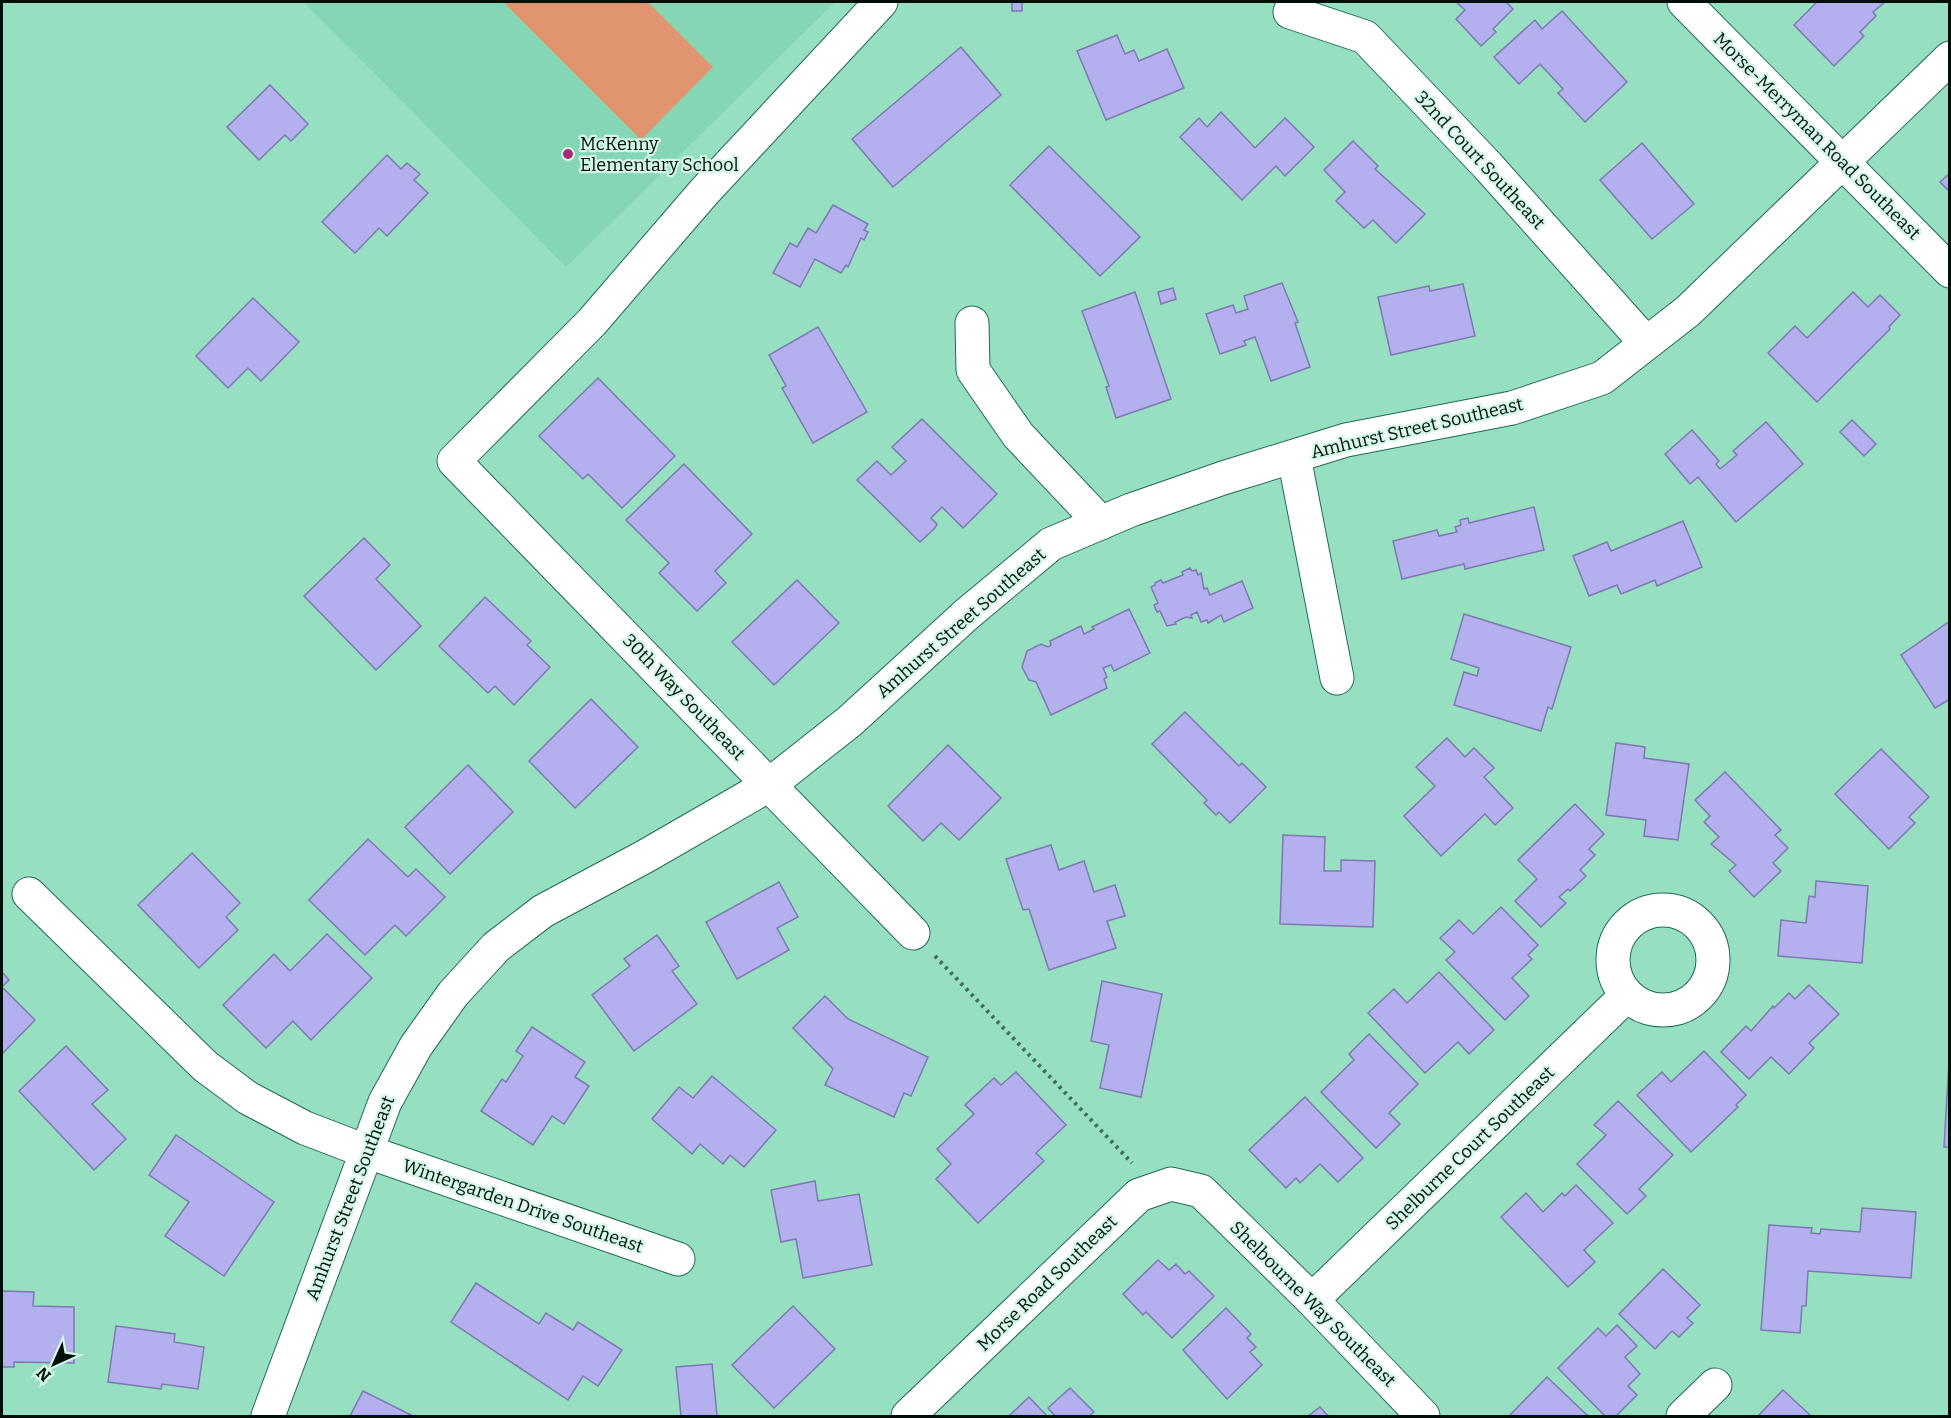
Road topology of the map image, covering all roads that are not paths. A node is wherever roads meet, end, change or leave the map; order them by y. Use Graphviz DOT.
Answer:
graph roads {
  1 [pos="881,2"];
  2 [pos="1684,2"];
  3 [pos="1290,12"];
  4 [pos="1950,58"];
  5 [pos="1844,161"];
  6 [pos="1950,271"];
  7 [pos="972,323"];
  8 [pos="1646,343"];
  9 [pos="1294,456"];
  10 [pos="1101,523"];
  11 [pos="1337,678"];
  12 [pos="769,784"];
  13 [pos="29,894"];
  14 [pos="913,933"];
  15 [pos="1627,995"];
  16 [pos="365,1151"];
  17 [pos="1201,1191"];
  18 [pos="678,1259"];
  19 [pos="1312,1300"];
  20 [pos="1715,1385"];
  21 [pos="268,1416"];
  22 [pos="908,1416"];
  23 [pos="1423,1416"];
  24 [pos="1683,1416"];
  1 -- 12 [label="street, 30th Way Southeast"];
  2 -- 5 [label="street, Morse-Merryman Road Southeast"];
  3 -- 8 [label="street, 32nd Court Southeast"];
  4 -- 5 [label="street, Amhurst Street Southeast"];
  5 -- 6 [label="street, Morse-Merryman Road Southeast"];
  5 -- 8 [label="street, Amhurst Street Southeast"];
  7 -- 10 [label="street"];
  8 -- 9 [label="street, Amhurst Street Southeast"];
  9 -- 10 [label="street, Amhurst Street Southeast"];
  9 -- 11 [label="street"];
  10 -- 12 [label="street, Amhurst Street Southeast"];
  12 -- 14 [label="street, 30th Way Southeast"];
  12 -- 16 [label="street, Amhurst Street Southeast"];
  13 -- 16 [label="street, Wintergarden Drive Southeast"];
  15 -- 19 [label="street, Shelburne Court Southeast"];
  16 -- 18 [label="street, Wintergarden Drive Southeast"];
  16 -- 21 [label="street, Amhurst Street Southeast"];
  17 -- 19 [label="street, Shelbourne Way Southeast"];
  17 -- 22 [label="street, Morse Road Southeast"];
  19 -- 23 [label="street, Shelbourne Way Southeast"];
  20 -- 24 [label="street"];
}
